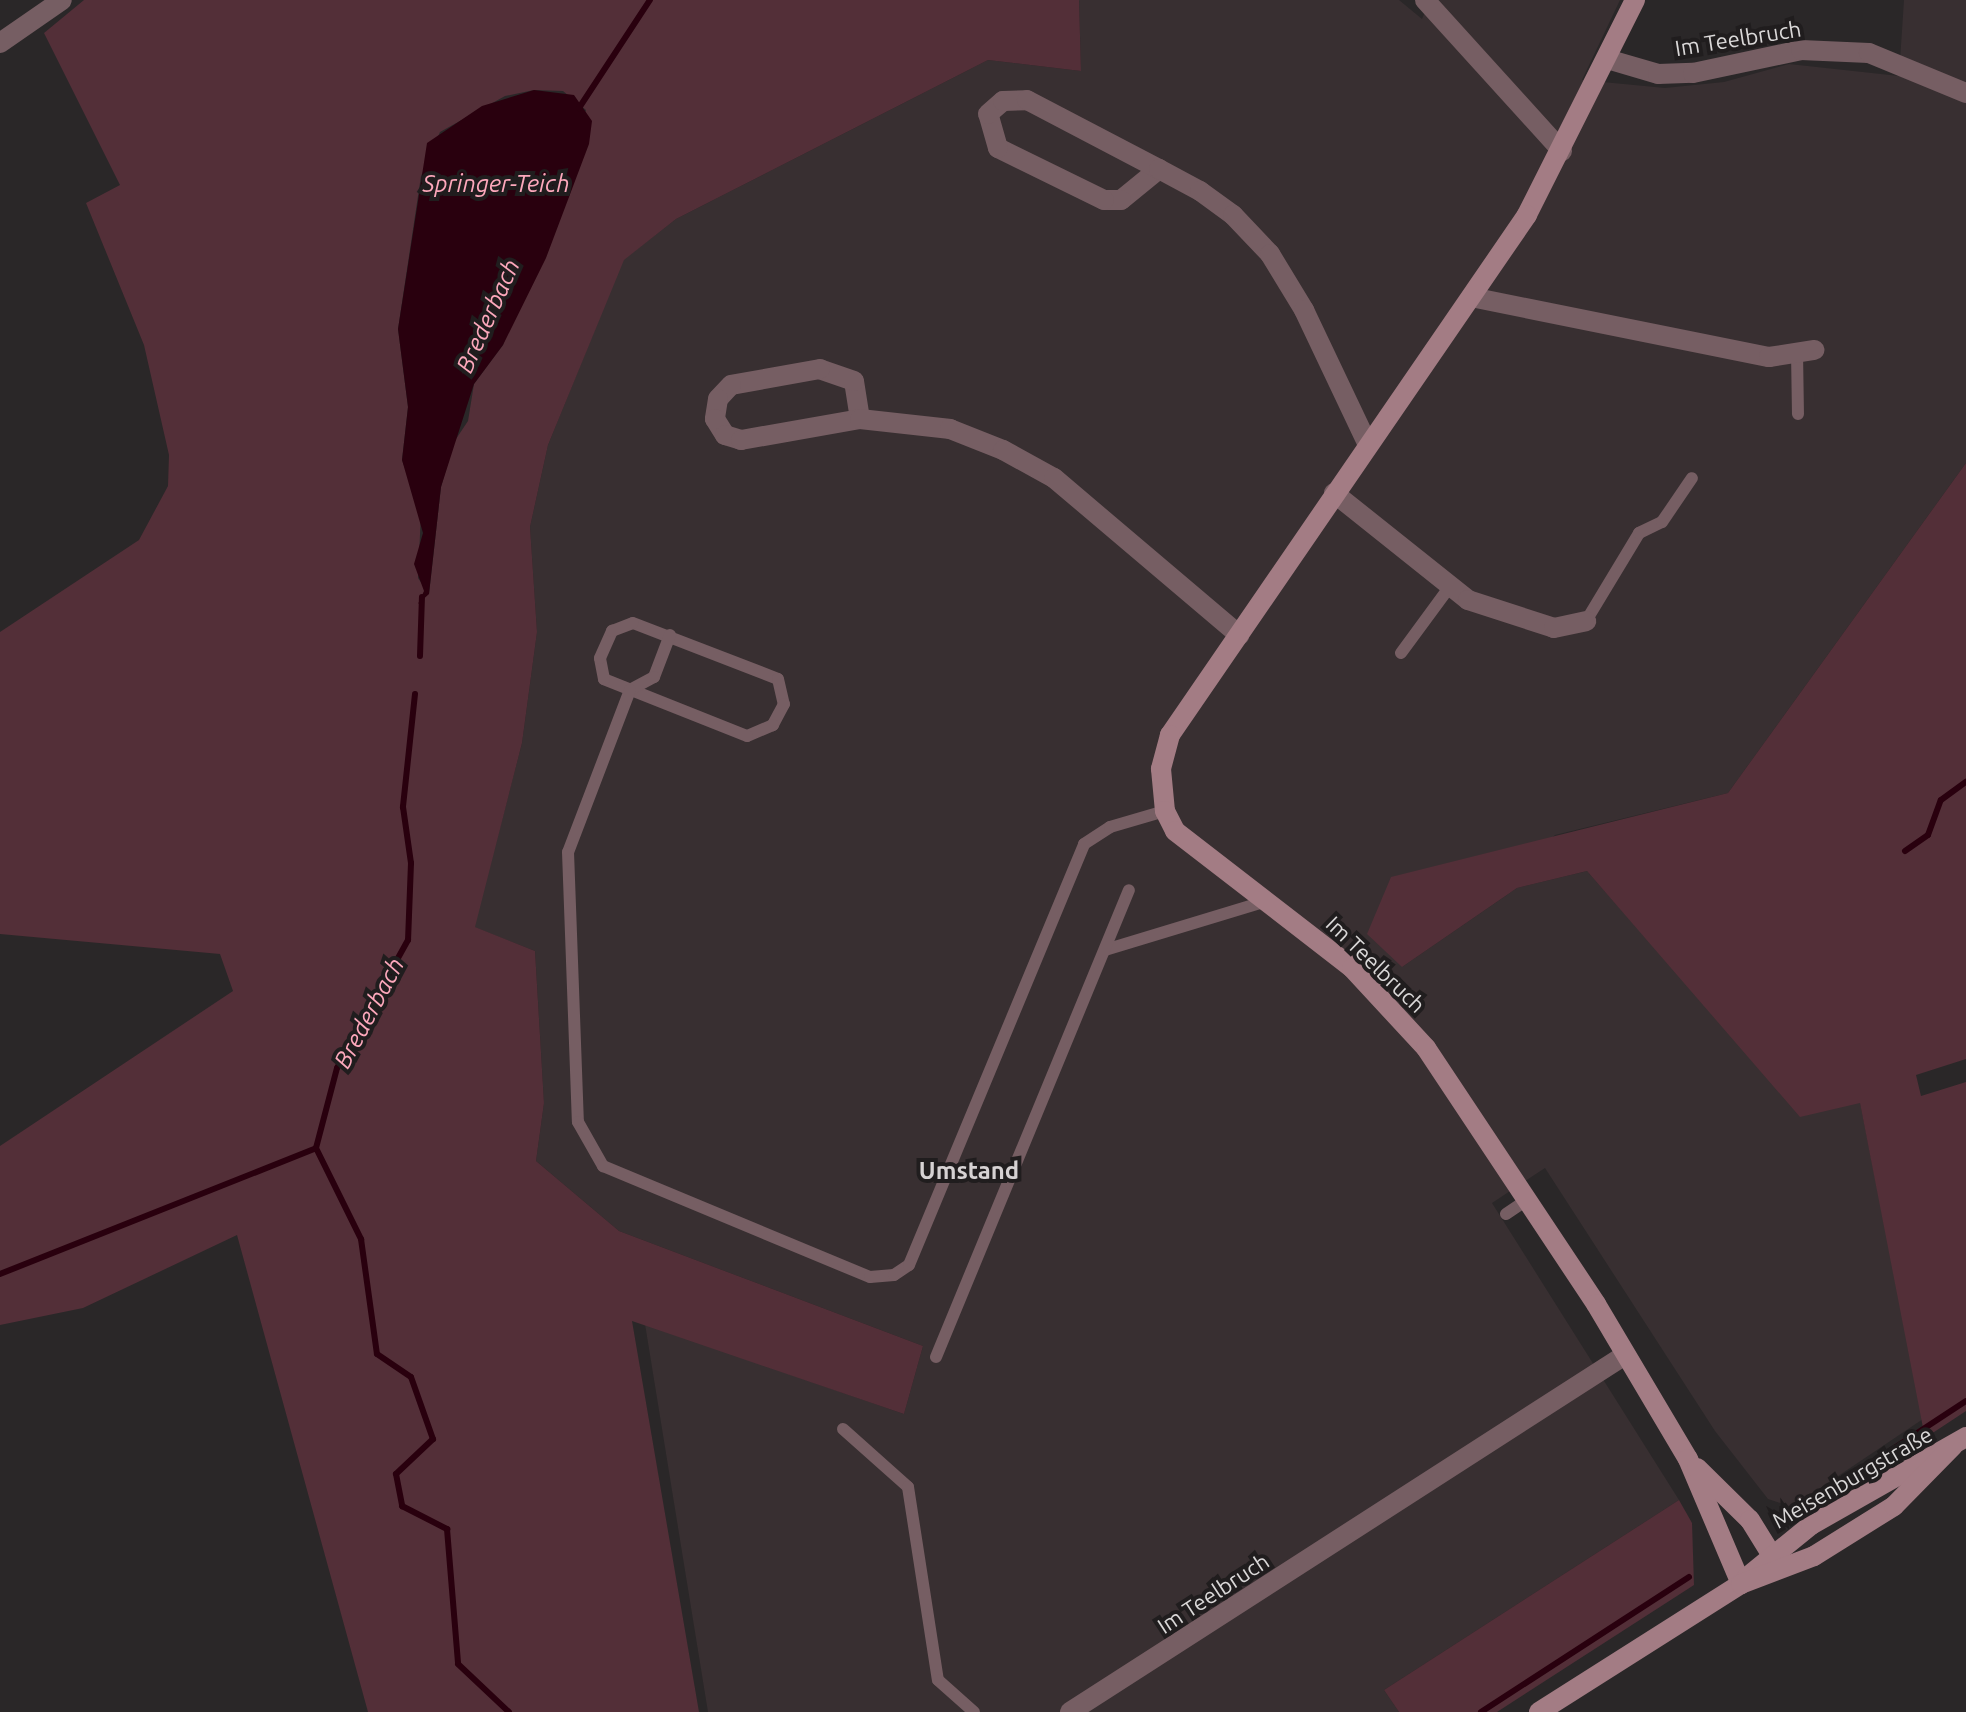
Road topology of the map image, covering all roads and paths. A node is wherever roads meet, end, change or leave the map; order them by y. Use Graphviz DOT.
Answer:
graph roads {
  1 [pos="62,0"];
  2 [pos="1425,0"];
  3 [pos="1635,0"];
  4 [pos="0,43"];
  5 [pos="1607,59"];
  6 [pos="1966,93"];
  7 [pos="1562,151"];
  8 [pos="1159,169"];
  9 [pos="1471,297"];
  10 [pos="1806,351"];
  11 [pos="1798,414"];
  12 [pos="860,419"];
  13 [pos="1368,445"];
  14 [pos="1692,478"];
  15 [pos="1334,493"];
  16 [pos="1448,589"];
  17 [pos="1586,621"];
  18 [pos="670,635"];
  19 [pos="1239,635"];
  20 [pos="1401,653"];
  21 [pos="630,690"];
  22 [pos="1165,811"];
  23 [pos="1129,890"];
  24 [pos="1269,900"];
  25 [pos="1105,950"];
  26 [pos="1527,1200"];
  27 [pos="1506,1214"];
  28 [pos="936,1357"];
  29 [pos="1622,1357"];
  30 [pos="843,1429"];
  31 [pos="1960,1442"];
  32 [pos="1688,1459"];
  33 [pos="1775,1561"];
  34 [pos="1741,1584"];
  35 [pos="974,1712"];
  36 [pos="1070,1712"];
  37 [pos="1539,1712"];
  1 -- 4 [label="street"];
  2 -- 7 [label="street"];
  3 -- 5 [label="street"];
  5 -- 6 [label="street, Im Teelbruch"];
  5 -- 7 [label="street"];
  7 -- 9 [label="street"];
  8 -- 8 [label="street"];
  8 -- 13 [label="street"];
  9 -- 10 [label="street"];
  9 -- 13 [label="street"];
  10 -- 11 [label="lane"];
  12 -- 12 [label="street"];
  12 -- 19 [label="street"];
  13 -- 15 [label="street"];
  14 -- 17 [label="lane"];
  15 -- 16 [label="street"];
  15 -- 19 [label="street"];
  16 -- 17 [label="street"];
  16 -- 20 [label="lane"];
  18 -- 21 [label="lane"];
  18 -- 21 [label="lane"];
  18 -- 21 [label="lane"];
  19 -- 22 [label="street"];
  21 -- 22 [label="lane"];
  22 -- 24 [label="street, Im Teelbruch"];
  23 -- 25 [label="lane"];
  24 -- 25 [label="lane"];
  24 -- 26 [label="street, Im Teelbruch"];
  25 -- 28 [label="lane"];
  26 -- 27 [label="lane"];
  26 -- 29 [label="street, Im Teelbruch"];
  29 -- 32 [label="street, Im Teelbruch"];
  29 -- 36 [label="street, Im Teelbruch"];
  30 -- 35 [label="lane"];
  31 -- 33 [label="street, Meisenburgstraße"];
  31 -- 33 [label="street, Meisenburgstraße"];
  32 -- 33 [label="street, Im Teelbruch"];
  32 -- 34 [label="street, Im Teelbruch"];
  33 -- 34 [label="street, Meisenburgstraße"];
  34 -- 37 [label="street, Meisenburgstraße"];
}
